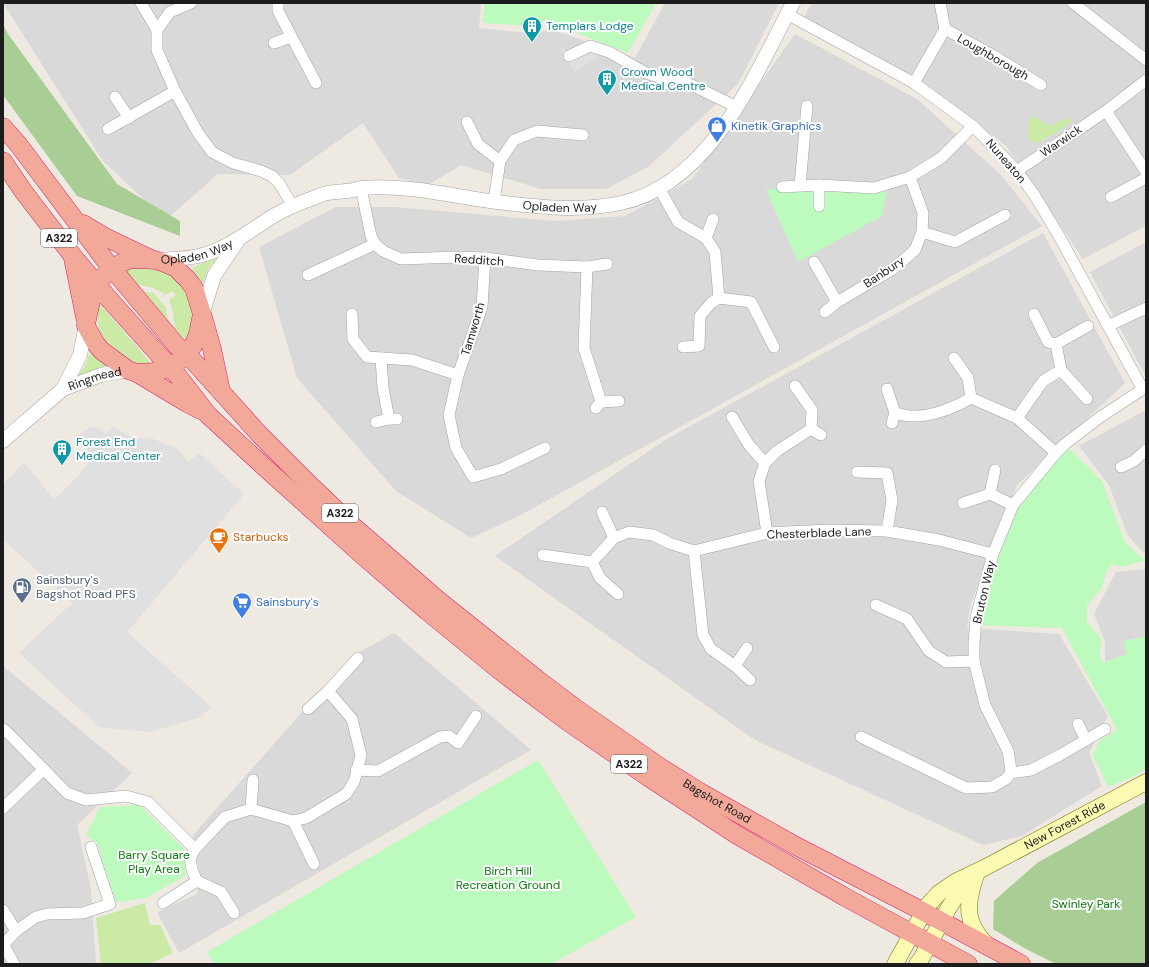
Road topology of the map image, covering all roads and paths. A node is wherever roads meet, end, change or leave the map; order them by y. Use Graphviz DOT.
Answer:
graph roads {
  1 [pos="142,3"];
  2 [pos="191,3"];
  3 [pos="278,3"];
  4 [pos="940,3"];
  5 [pos="1073,3"];
  6 [pos="790,9"];
  7 [pos="945,29"];
  8 [pos="157,30"];
  9 [pos="291,37"];
  10 [pos="274,43"];
  11 [pos="569,56"];
  12 [pos="1146,60"];
  13 [pos="1146,80"];
  14 [pos="316,83"];
  15 [pos="914,83"];
  16 [pos="1041,85"];
  17 [pos="175,91"];
  18 [pos="115,97"];
  19 [pos="807,106"];
  20 [pos="737,107"];
  21 [pos="1106,112"];
  22 [pos="129,118"];
  23 [pos="467,122"];
  24 [pos="973,126"];
  25 [pos="3,127"];
  26 [pos="108,129"];
  27 [pos="583,135"];
  28 [pos="3,161"];
  29 [pos="500,161"];
  30 [pos="1017,171"];
  31 [pos="1146,172"];
  32 [pos="910,177"];
  33 [pos="1146,178"];
  34 [pos="818,185"];
  35 [pos="800,186"];
  36 [pos="782,187"];
  37 [pos="361,188"];
  38 [pos="659,188"];
  39 [pos="1111,198"];
  40 [pos="494,201"];
  41 [pos="293,206"];
  42 [pos="820,206"];
  43 [pos="1004,215"];
  44 [pos="713,219"];
  45 [pos="75,220"];
  46 [pos="922,232"];
  47 [pos="706,238"];
  48 [pos="238,240"];
  49 [pos="375,244"];
  50 [pos="72,255"];
  51 [pos="485,258"];
  52 [pos="153,259"];
  53 [pos="814,262"];
  54 [pos="607,264"];
  55 [pos="587,267"];
  56 [pos="113,269"];
  57 [pos="308,275"];
  58 [pos="97,285"];
  59 [pos="719,298"];
  60 [pos="837,302"];
  61 [pos="1146,308"];
  62 [pos="825,312"];
  63 [pos="202,313"];
  64 [pos="352,314"];
  65 [pos="1034,314"];
  66 [pos="86,325"];
  67 [pos="1088,326"];
  68 [pos="1108,326"];
  69 [pos="1056,344"];
  70 [pos="683,347"];
  71 [pos="774,347"];
  72 [pos="187,354"];
  73 [pos="381,358"];
  74 [pos="954,358"];
  75 [pos="170,368"];
  76 [pos="1061,370"];
  77 [pos="132,372"];
  78 [pos="458,375"];
  79 [pos="795,386"];
  80 [pos="1144,388"];
  81 [pos="63,389"];
  82 [pos="887,389"];
  83 [pos="221,392"];
  84 [pos="971,398"];
  85 [pos="1087,399"];
  86 [pos="619,401"];
  87 [pos="208,415"];
  88 [pos="732,417"];
  89 [pos="1017,418"];
  90 [pos="376,422"];
  91 [pos="811,430"];
  92 [pos="821,435"];
  93 [pos="3,441"];
  94 [pos="544,448"];
  95 [pos="1146,450"];
  96 [pos="1056,453"];
  97 [pos="765,463"];
  98 [pos="1121,467"];
  99 [pos="995,470"];
  100 [pos="857,472"];
  101 [pos="990,494"];
  102 [pos="963,503"];
  103 [pos="1014,505"];
  104 [pos="602,512"];
  105 [pos="887,531"];
  106 [pos="767,533"];
  107 [pos="614,538"];
  108 [pos="694,551"];
  109 [pos="993,554"];
  110 [pos="543,555"];
  111 [pos="592,562"];
  112 [pos="618,594"];
  113 [pos="876,605"];
  114 [pos="433,606"];
  115 [pos="747,648"];
  116 [pos="358,658"];
  117 [pos="974,662"];
  118 [pos="735,666"];
  119 [pos="750,680"];
  120 [pos="328,691"];
  121 [pos="308,709"];
  122 [pos="476,716"];
  123 [pos="1078,724"];
  124 [pos="3,729"];
  125 [pos="1105,729"];
  126 [pos="860,737"];
  127 [pos="1086,740"];
  128 [pos="44,769"];
  129 [pos="356,770"];
  130 [pos="1011,772"];
  131 [pos="253,780"];
  132 [pos="1146,782"];
  133 [pos="3,808"];
  134 [pos="251,809"];
  135 [pos="293,821"];
  136 [pos="91,847"];
  137 [pos="195,849"];
  138 [pos="314,864"];
  139 [pos="980,872"];
  140 [pos="197,881"];
  141 [pos="163,903"];
  142 [pos="3,910"];
  143 [pos="234,913"];
  144 [pos="919,920"];
  145 [pos="16,931"];
  146 [pos="935,934"];
  147 [pos="3,945"];
  148 [pos="989,947"];
  149 [pos="14,964"];
  150 [pos="895,964"];
  151 [pos="917,964"];
  152 [pos="968,964"];
  153 [pos="996,964"];
  154 [pos="1021,964"];
  1 -- 8 [label="street"];
  2 -- 8 [label="street"];
  3 -- 9 [label="street"];
  4 -- 7 [label="street, Loughborough"];
  5 -- 12 [label="street"];
  6 -- 15 [label="street, Nuneaton"];
  6 -- 20 [label="street, Opladen Way"];
  7 -- 15 [label="street, Loughborough"];
  7 -- 16 [label="street, Loughborough"];
  8 -- 17 [label="street"];
  9 -- 10 [label="street"];
  9 -- 14 [label="street"];
  11 -- 20 [label="street"];
  13 -- 21 [label="street, Warwick"];
  15 -- 24 [label="street, Nuneaton"];
  17 -- 22 [label="street"];
  17 -- 41 [label="street"];
  18 -- 22 [label="street"];
  19 -- 35 [label="street"];
  20 -- 38 [label="street, Opladen Way"];
  21 -- 30 [label="street, Warwick"];
  21 -- 31 [label="street"];
  22 -- 26 [label="street"];
  23 -- 29 [label="street"];
  24 -- 30 [label="street, Nuneaton"];
  24 -- 32 [label="street"];
  25 -- 45 [label="highway, A322"];
  27 -- 29 [label="street"];
  28 -- 50 [label="highway, A322"];
  29 -- 40 [label="street"];
  30 -- 68 [label="street, Nuneaton"];
  32 -- 34 [label="street"];
  32 -- 46 [label="street, Banbury"];
  33 -- 39 [label="street"];
  34 -- 35 [label="street"];
  34 -- 42 [label="street"];
  35 -- 36 [label="street"];
  37 -- 40 [label="street, Opladen Way"];
  37 -- 41 [label="street, Opladen Way"];
  37 -- 49 [label="street"];
  38 -- 40 [label="street, Opladen Way"];
  38 -- 47 [label="street"];
  41 -- 48 [label="street, Opladen Way"];
  43 -- 46 [label="street"];
  44 -- 47 [label="street"];
  45 -- 52 [label="highway, A322"];
  45 -- 56 [label="highway, A322"];
  46 -- 60 [label="street, Banbury"];
  47 -- 59 [label="street"];
  48 -- 52 [label="street, Opladen Way"];
  48 -- 63 [label="street, Opladen Way"];
  49 -- 51 [label="street, Redditch"];
  49 -- 57 [label="street"];
  50 -- 58 [label="highway, A322"];
  50 -- 66 [label="highway, A322"];
  51 -- 55 [label="street, Redditch"];
  51 -- 78 [label="street, Tamworth"];
  52 -- 56 [label="highway"];
  52 -- 63 [label="highway"];
  53 -- 60 [label="street"];
  54 -- 55 [label="street, Redditch"];
  55 -- 86 [label="street"];
  56 -- 58 [label="highway"];
  56 -- 72 [label="highway, A322"];
  58 -- 66 [label="highway"];
  58 -- 75 [label="highway, A322"];
  59 -- 70 [label="street"];
  59 -- 71 [label="street"];
  60 -- 62 [label="street, Banbury"];
  61 -- 68 [label="street"];
  63 -- 72 [label="highway"];
  63 -- 83 [label="highway"];
  64 -- 73 [label="street"];
  65 -- 69 [label="street"];
  66 -- 77 [label="highway"];
  66 -- 81 [label="street, Ringmead"];
  67 -- 69 [label="street"];
  68 -- 80 [label="street, Nuneaton"];
  69 -- 76 [label="street"];
  72 -- 75 [label="highway"];
  72 -- 83 [label="highway, A322"];
  73 -- 78 [label="street"];
  73 -- 90 [label="street"];
  74 -- 84 [label="street"];
  75 -- 77 [label="highway"];
  75 -- 87 [label="highway, A322"];
  76 -- 85 [label="street"];
  76 -- 89 [label="street"];
  77 -- 81 [label="street, Ringmead"];
  77 -- 87 [label="highway, A322"];
  78 -- 94 [label="street, Tamworth"];
  79 -- 91 [label="street"];
  80 -- 96 [label="street, Bruton Way"];
  81 -- 93 [label="street, Ringmead"];
  82 -- 84 [label="street"];
  83 -- 114 [label="highway, A322"];
  84 -- 89 [label="street"];
  87 -- 114 [label="highway, A322"];
  88 -- 97 [label="street"];
  89 -- 96 [label="street"];
  91 -- 92 [label="street"];
  91 -- 97 [label="street"];
  95 -- 98 [label="street"];
  96 -- 103 [label="street, Bruton Way"];
  97 -- 106 [label="street"];
  99 -- 101 [label="street"];
  100 -- 105 [label="street, Chesterblade Lane"];
  101 -- 102 [label="street"];
  101 -- 103 [label="street"];
  103 -- 109 [label="street, Bruton Way"];
  104 -- 107 [label="street"];
  105 -- 106 [label="street, Chesterblade Lane"];
  105 -- 109 [label="street, Chesterblade Lane"];
  106 -- 108 [label="street, Chesterblade Lane"];
  107 -- 108 [label="street"];
  107 -- 111 [label="street"];
  108 -- 118 [label="street"];
  109 -- 117 [label="street, Bruton Way"];
  110 -- 111 [label="street"];
  111 -- 112 [label="street"];
  113 -- 117 [label="street"];
  114 -- 144 [label="highway, Bagshot Road / A322"];
  114 -- 144 [label="highway, Bagshot Road / A322"];
  115 -- 118 [label="street"];
  116 -- 120 [label="street"];
  117 -- 130 [label="street, Bruton Way"];
  118 -- 119 [label="street"];
  120 -- 121 [label="street"];
  120 -- 129 [label="street"];
  122 -- 129 [label="street"];
  123 -- 127 [label="street"];
  124 -- 128 [label="street"];
  125 -- 127 [label="street"];
  126 -- 130 [label="street"];
  127 -- 130 [label="street"];
  128 -- 133 [label="street"];
  128 -- 137 [label="street"];
  129 -- 135 [label="street"];
  131 -- 134 [label="street"];
  132 -- 139 [label="main road, New Forest Ride"];
  134 -- 135 [label="street"];
  134 -- 137 [label="street"];
  135 -- 138 [label="street"];
  136 -- 145 [label="street"];
  137 -- 140 [label="street"];
  139 -- 144 [label="main road, New Forest Ride"];
  139 -- 146 [label="main road, New Forest Ride"];
  139 -- 148 [label="main road"];
  140 -- 141 [label="street"];
  140 -- 143 [label="street"];
  142 -- 145 [label="street"];
  144 -- 146 [label="highway, Bagshot Road / A322"];
  144 -- 146 [label="highway, Bagshot Road / A322"];
  144 -- 150 [label="main road, New Forest Ride"];
  145 -- 147 [label="street"];
  146 -- 148 [label="highway, Bagshot Road / A322"];
  146 -- 151 [label="main road, New Forest Ride"];
  146 -- 152 [label="highway, Bagshot Road / A322"];
  146 -- 153 [label="highway"];
  147 -- 149 [label="street"];
  148 -- 154 [label="highway, Bagshot Road / A322"];
}
